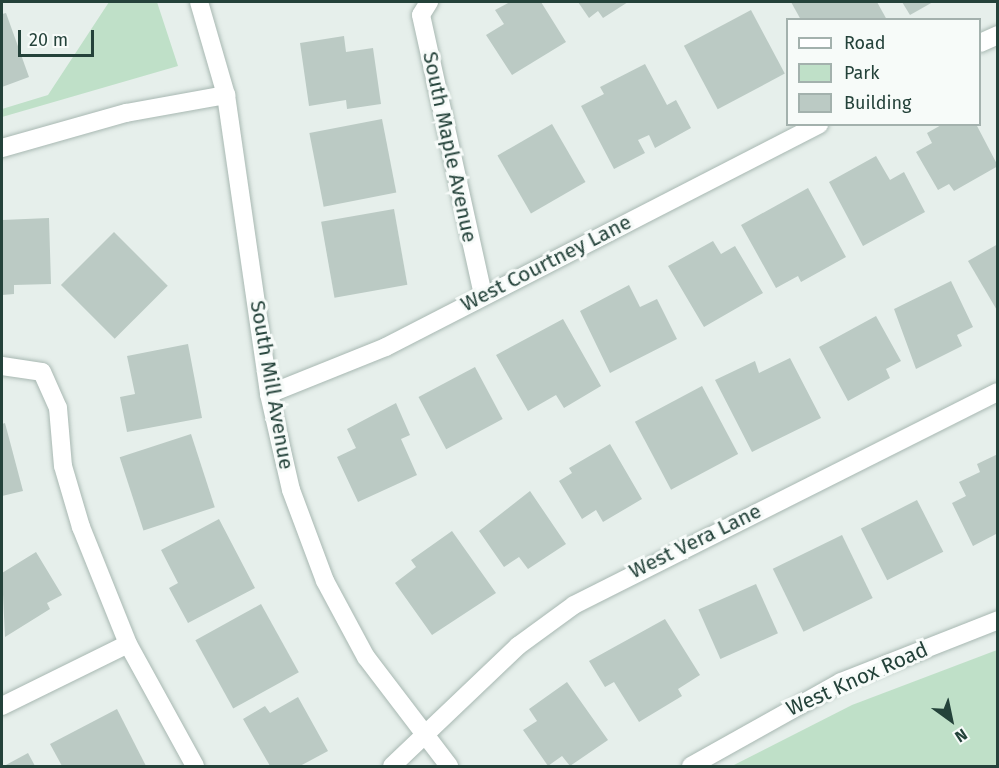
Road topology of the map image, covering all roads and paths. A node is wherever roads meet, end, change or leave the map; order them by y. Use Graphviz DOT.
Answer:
graph roads {
  1 [pos="199,2"];
  2 [pos="429,2"];
  3 [pos="998,35"];
  4 [pos="981,43"];
  5 [pos="226,95"];
  6 [pos="815,126"];
  7 [pos="2,148"];
  8 [pos="483,295"];
  9 [pos="2,366"];
  10 [pos="998,392"];
  11 [pos="269,394"];
  12 [pos="998,620"];
  13 [pos="128,644"];
  14 [pos="2,706"];
  15 [pos="421,734"];
  16 [pos="195,766"];
  17 [pos="392,766"];
  18 [pos="449,766"];
  19 [pos="691,766"];
  1 -- 5 [label="street, South Mill Avenue"];
  2 -- 8 [label="street, South Maple Avenue"];
  3 -- 4 [label="street"];
  5 -- 7 [label="street"];
  5 -- 11 [label="street, South Mill Avenue"];
  6 -- 8 [label="street, West Courtney Lane"];
  8 -- 11 [label="street, West Courtney Lane"];
  9 -- 13 [label="street"];
  10 -- 15 [label="street, West Vera Lane"];
  11 -- 15 [label="street, South Mill Avenue"];
  12 -- 19 [label="street, West Knox Road"];
  13 -- 14 [label="street"];
  13 -- 16 [label="street"];
  15 -- 17 [label="street, West Vera Lane"];
  15 -- 18 [label="street, South Mill Avenue"];
}
